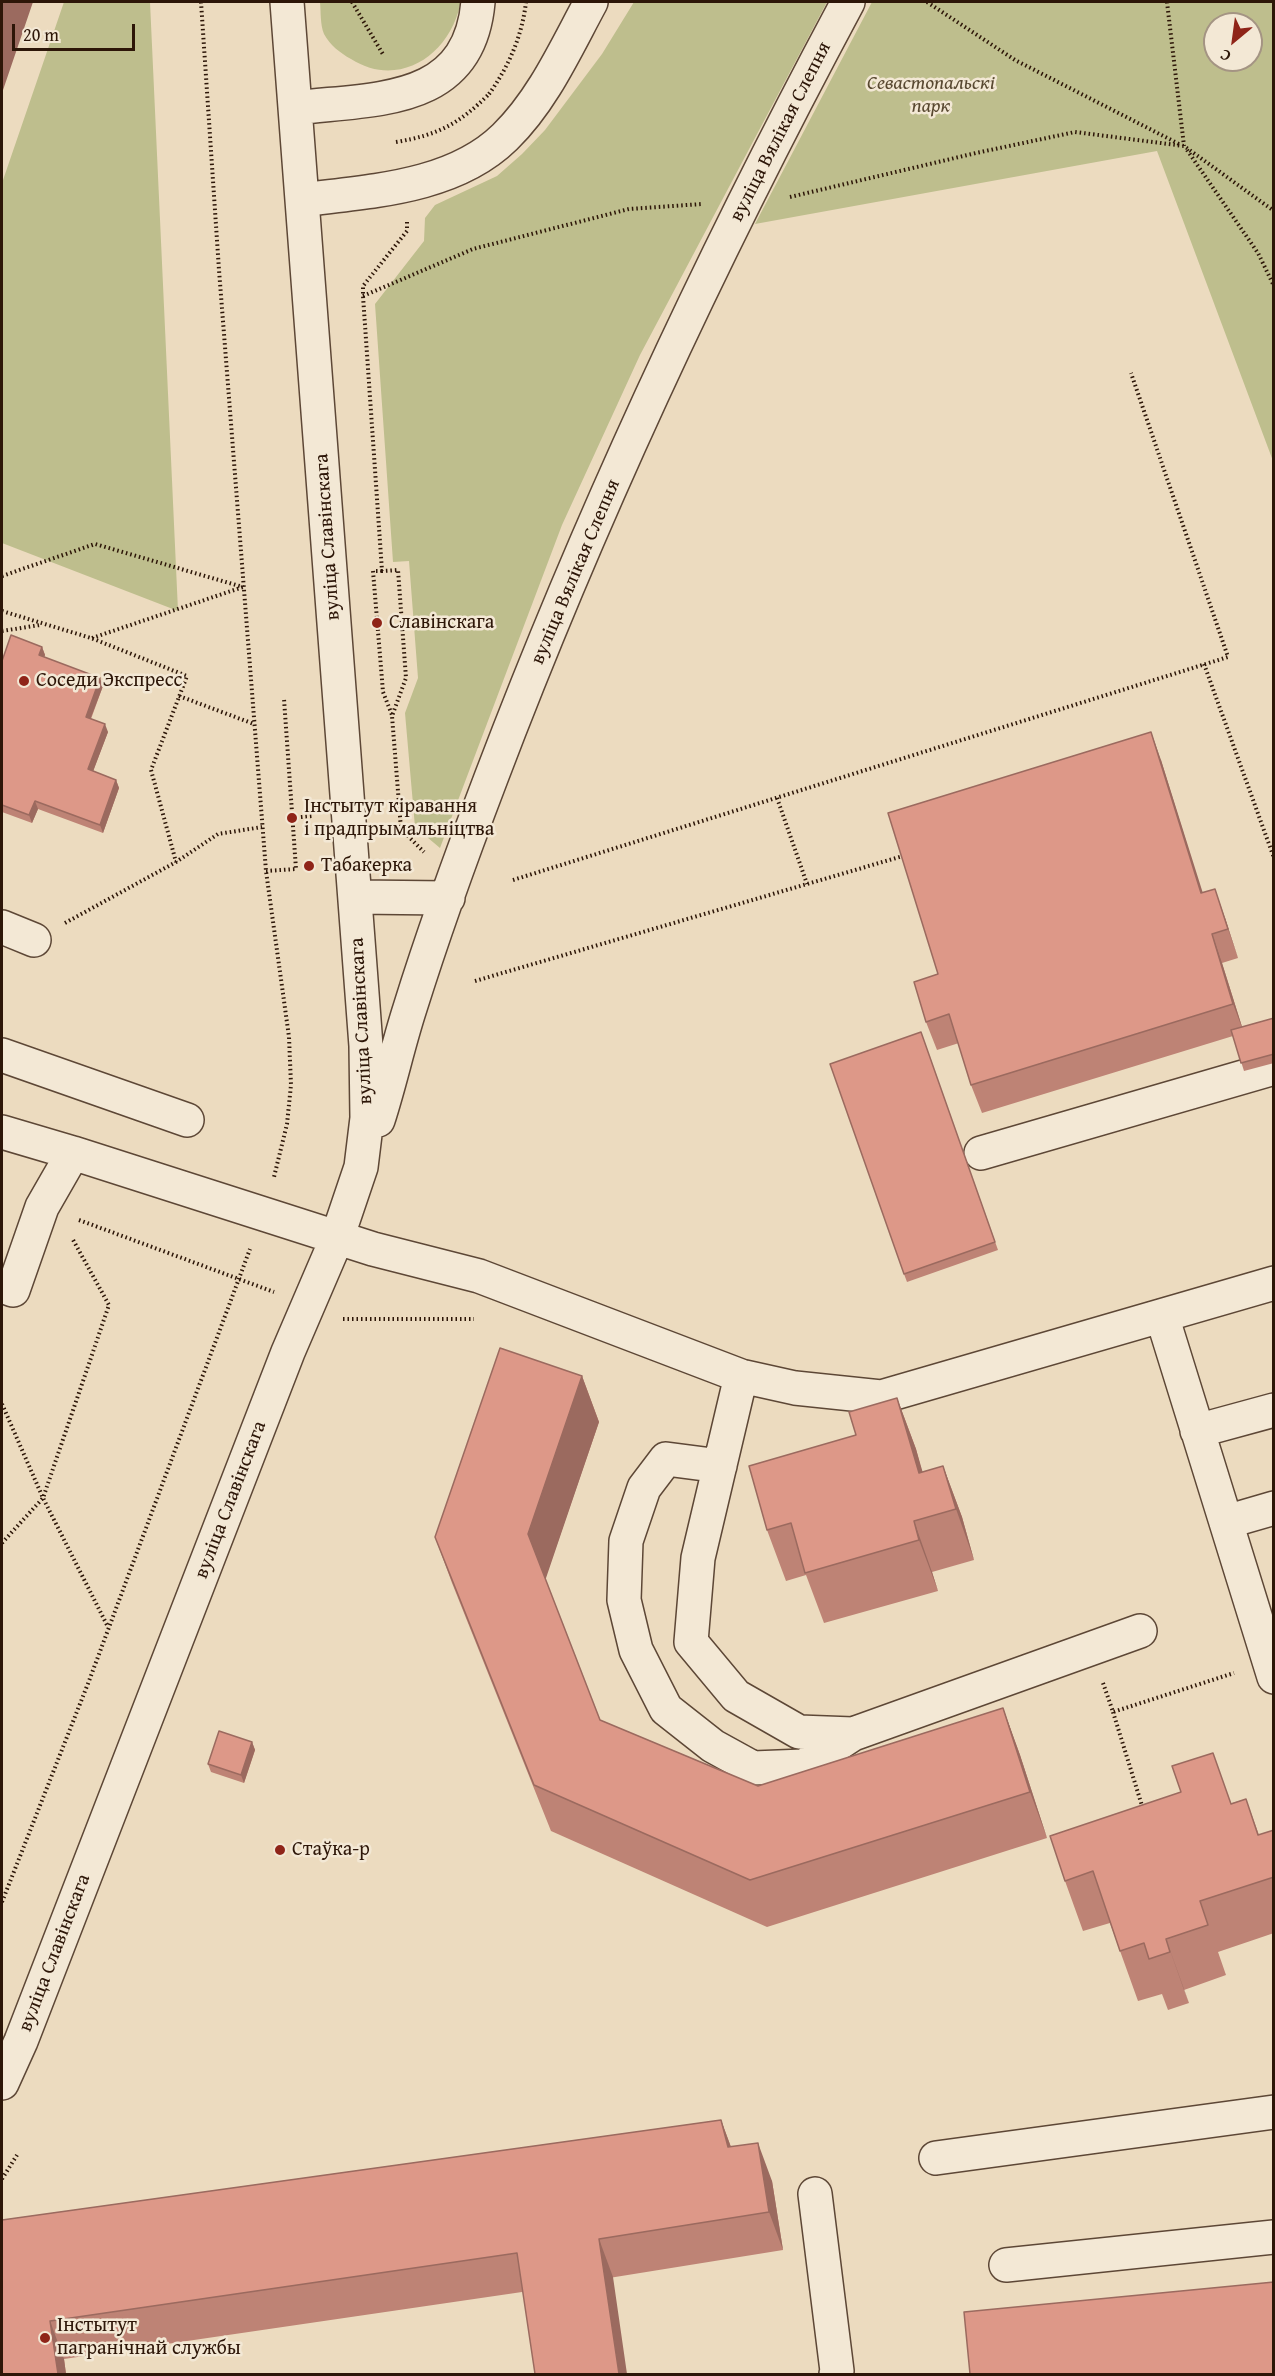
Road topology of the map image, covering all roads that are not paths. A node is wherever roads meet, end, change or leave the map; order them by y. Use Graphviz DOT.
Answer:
graph roads {
  1 [pos="287,2"];
  2 [pos="478,2"];
  3 [pos="591,2"];
  4 [pos="849,2"];
  5 [pos="295,108"];
  6 [pos="302,200"];
  7 [pos="356,897"];
  8 [pos="448,898"];
  9 [pos="2,927"];
  10 [pos="34,940"];
  11 [pos="2,1055"];
  12 [pos="1274,1068"];
  13 [pos="187,1120"];
  14 [pos="2,1132"];
  15 [pos="73,1153"];
  16 [pos="981,1153"];
  17 [pos="361,1167"];
  18 [pos="337,1238"];
  19 [pos="1274,1282"];
  20 [pos="2,1286"];
  21 [pos="1162,1316"];
  22 [pos="741,1376"];
  23 [pos="1274,1410"];
  24 [pos="1197,1431"];
  25 [pos="720,1466"];
  26 [pos="1274,1508"];
  27 [pos="1226,1522"];
  28 [pos="1140,1631"];
  29 [pos="1271,1669"];
  30 [pos="854,1734"];
  31 [pos="2,2083"];
  32 [pos="1274,2112"];
  33 [pos="936,2158"];
  34 [pos="815,2194"];
  35 [pos="1274,2238"];
  36 [pos="1006,2265"];
  37 [pos="836,2374"];
  1 -- 5 [label="street, вуліца Славінскага"];
  2 -- 5 [label="street"];
  3 -- 6 [label="street"];
  4 -- 8 [label="street, вуліца Вялікая Слепня"];
  5 -- 6 [label="street, вуліца Славінскага"];
  6 -- 7 [label="street, вуліца Славінскага"];
  7 -- 8 [label="street"];
  7 -- 17 [label="street, вуліца Славінскага"];
  8 -- 17 [label="street, вуліца Вялікая Слепня"];
  9 -- 10 [label="street"];
  11 -- 13 [label="street"];
  12 -- 16 [label="street"];
  14 -- 15 [label="street"];
  15 -- 18 [label="street"];
  15 -- 20 [label="street"];
  17 -- 18 [label="street, вуліца Славінскага"];
  18 -- 22 [label="street"];
  18 -- 31 [label="street, вуліца Славінскага"];
  19 -- 21 [label="street"];
  21 -- 22 [label="street"];
  21 -- 24 [label="street"];
  22 -- 25 [label="street"];
  23 -- 24 [label="street"];
  24 -- 27 [label="street"];
  25 -- 30 [label="street"];
  25 -- 30 [label="street"];
  26 -- 27 [label="street"];
  27 -- 29 [label="street"];
  28 -- 30 [label="street"];
  32 -- 33 [label="street"];
  34 -- 37 [label="street"];
  35 -- 36 [label="street"];
}
